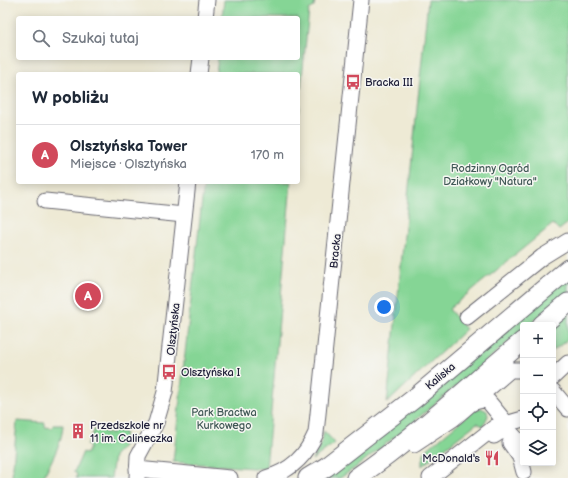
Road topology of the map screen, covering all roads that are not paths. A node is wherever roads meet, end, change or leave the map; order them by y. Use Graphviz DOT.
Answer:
graph roads {
  1 [pos="207,0"];
  2 [pos="361,0"];
  3 [pos="205,16"];
  4 [pos="201,60"];
  5 [pos="199,72"];
  6 [pos="188,184"];
  7 [pos="45,200"];
  8 [pos="184,215"];
  9 [pos="568,241"];
  10 [pos="568,269"];
  11 [pos="568,303"];
  12 [pos="467,318"];
  13 [pos="546,322"];
  14 [pos="520,344"];
  15 [pos="568,363"];
  16 [pos="520,370"];
  17 [pos="556,374"];
  18 [pos="491,386"];
  19 [pos="488,401"];
  20 [pos="471,403"];
  21 [pos="514,422"];
  22 [pos="520,431"];
  23 [pos="492,438"];
  24 [pos="520,443"];
  25 [pos="526,471"];
  26 [pos="134,475"];
  27 [pos="361,475"];
  28 [pos="230,478"];
  29 [pos="266,478"];
  30 [pos="308,478"];
  31 [pos="430,478"];
  32 [pos="440,478"];
  1 -- 3 [label="street"];
  2 -- 29 [label="street, Bracka"];
  4 -- 5 [label="street"];
  6 -- 8 [label="street, Olsztyńska"];
  7 -- 8 [label="street"];
  8 -- 26 [label="street, Olsztyńska"];
  9 -- 12 [label="street"];
  10 -- 30 [label="main road, Kaliska"];
  11 -- 13 [label="main road"];
  14 -- 27 [label="main road"];
  15 -- 17 [label="street"];
  16 -- 18 [label="street"];
  18 -- 19 [label="street"];
  18 -- 20 [label="street"];
  19 -- 20 [label="street"];
  19 -- 21 [label="street"];
  20 -- 27 [label="street"];
  21 -- 22 [label="street"];
  21 -- 31 [label="street"];
  23 -- 24 [label="street"];
  23 -- 25 [label="street"];
  23 -- 32 [label="street"];
  26 -- 28 [label="street"];
}
